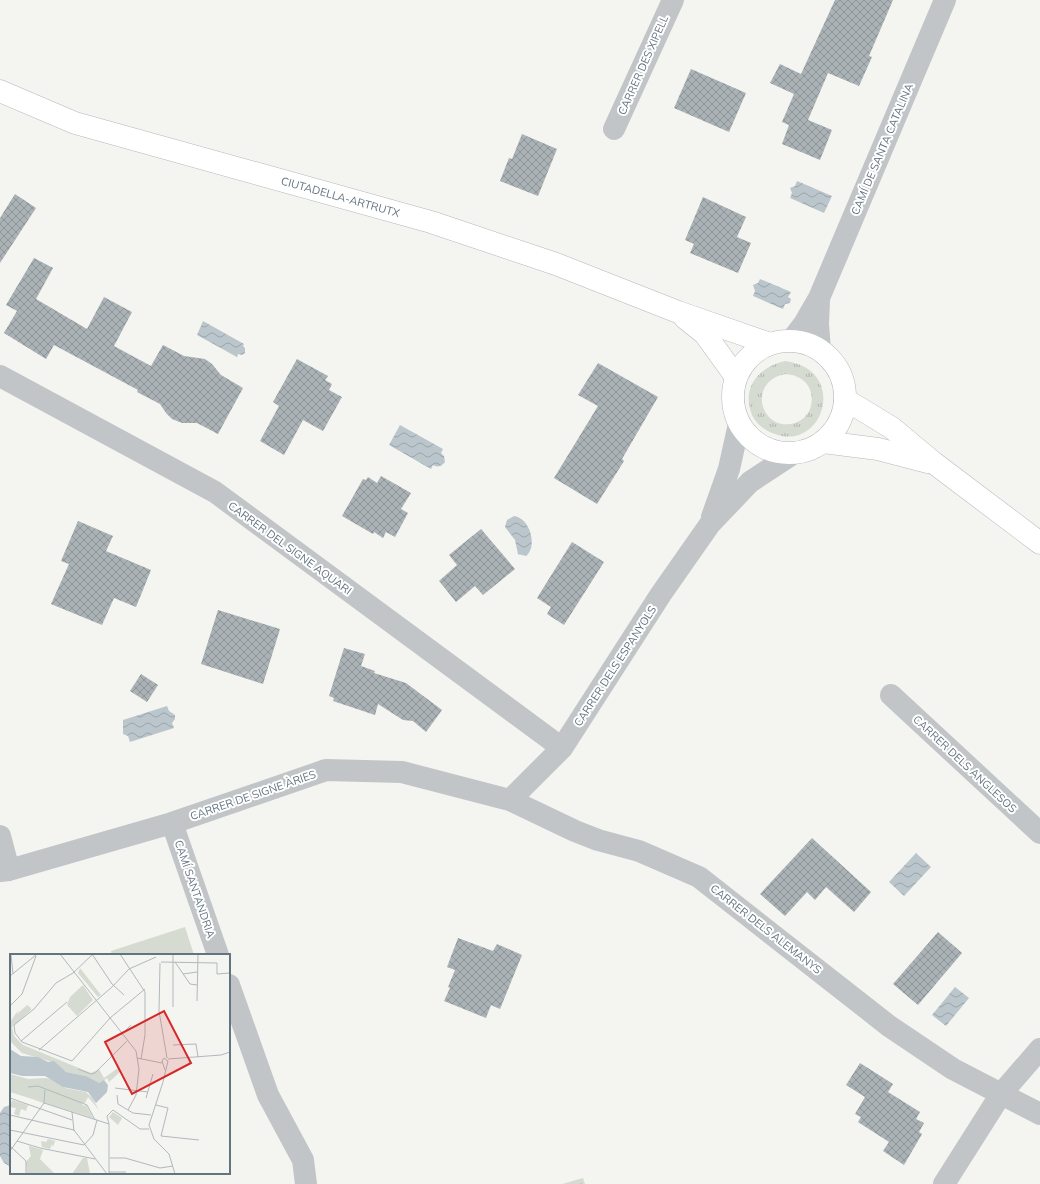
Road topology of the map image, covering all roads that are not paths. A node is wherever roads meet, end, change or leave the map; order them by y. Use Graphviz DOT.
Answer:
graph roads {
  1 [pos="673,0"];
  2 [pos="945,0"];
  3 [pos="0,91"];
  4 [pos="614,129"];
  5 [pos="819,298"];
  6 [pos="678,312"];
  7 [pos="780,342"];
  8 [pos="820,350"];
  9 [pos="0,376"];
  10 [pos="736,377"];
  11 [pos="846,400"];
  12 [pos="739,424"];
  13 [pos="823,442"];
  14 [pos="794,453"];
  15 [pos="934,463"];
  16 [pos="710,524"];
  17 [pos="1040,543"];
  18 [pos="891,695"];
  19 [pos="562,748"];
  20 [pos="510,800"];
  21 [pos="172,823"];
  22 [pos="1040,833"];
  23 [pos="0,836"];
  24 [pos="5,870"];
  25 [pos="218,954"];
  26 [pos="230,988"];
  27 [pos="1040,1049"];
  28 [pos="1001,1094"];
  29 [pos="1040,1114"];
  30 [pos="306,1184"];
  31 [pos="944,1184"];
  1 -- 4 [label="street, CARRER DES XIPELL"];
  2 -- 5 [label="street, CAMÍ DE SANTA CATALINA"];
  3 -- 6 [label="main road, CIUTADELLA-ARTRUTX"];
  5 -- 7 [label="street, CAMÍ DE SANTA CATALINA"];
  5 -- 8 [label="street, CAMÍ DE SANTA CATALINA"];
  6 -- 7 [label="main road, CIUTADELLA-ARTRUTX"];
  6 -- 10 [label="main road"];
  7 -- 8 [label="main road"];
  7 -- 10 [label="main road"];
  8 -- 11 [label="main road"];
  9 -- 19 [label="street, CARRER DEL SIGNE AQUARI"];
  10 -- 12 [label="main road"];
  11 -- 13 [label="main road"];
  11 -- 15 [label="main road"];
  12 -- 14 [label="main road"];
  12 -- 16 [label="street, CARRER DELS ESPANYOLS"];
  13 -- 14 [label="main road"];
  13 -- 15 [label="main road"];
  14 -- 16 [label="street, CARRER DELS ESPANYOLS"];
  15 -- 17 [label="main road"];
  16 -- 19 [label="street, CARRER DELS ESPANYOLS"];
  18 -- 22 [label="street, CARRER DELS ANGLESOS"];
  19 -- 20 [label="street, CARRER DELS ESPANYOLS"];
  20 -- 21 [label="street, CARRER DE SIGNE ÀRIES"];
  20 -- 28 [label="street, CARRER DELS ALEMANYS"];
  21 -- 24 [label="street, CARRER DE SIGNE ÀRIES"];
  21 -- 25 [label="street, CAMÍ SANTANDRIA"];
  23 -- 24 [label="street"];
  26 -- 30 [label="street"];
  27 -- 28 [label="street"];
  28 -- 29 [label="street, CARRER DELS ALEMANYS"];
  28 -- 31 [label="street"];
}
